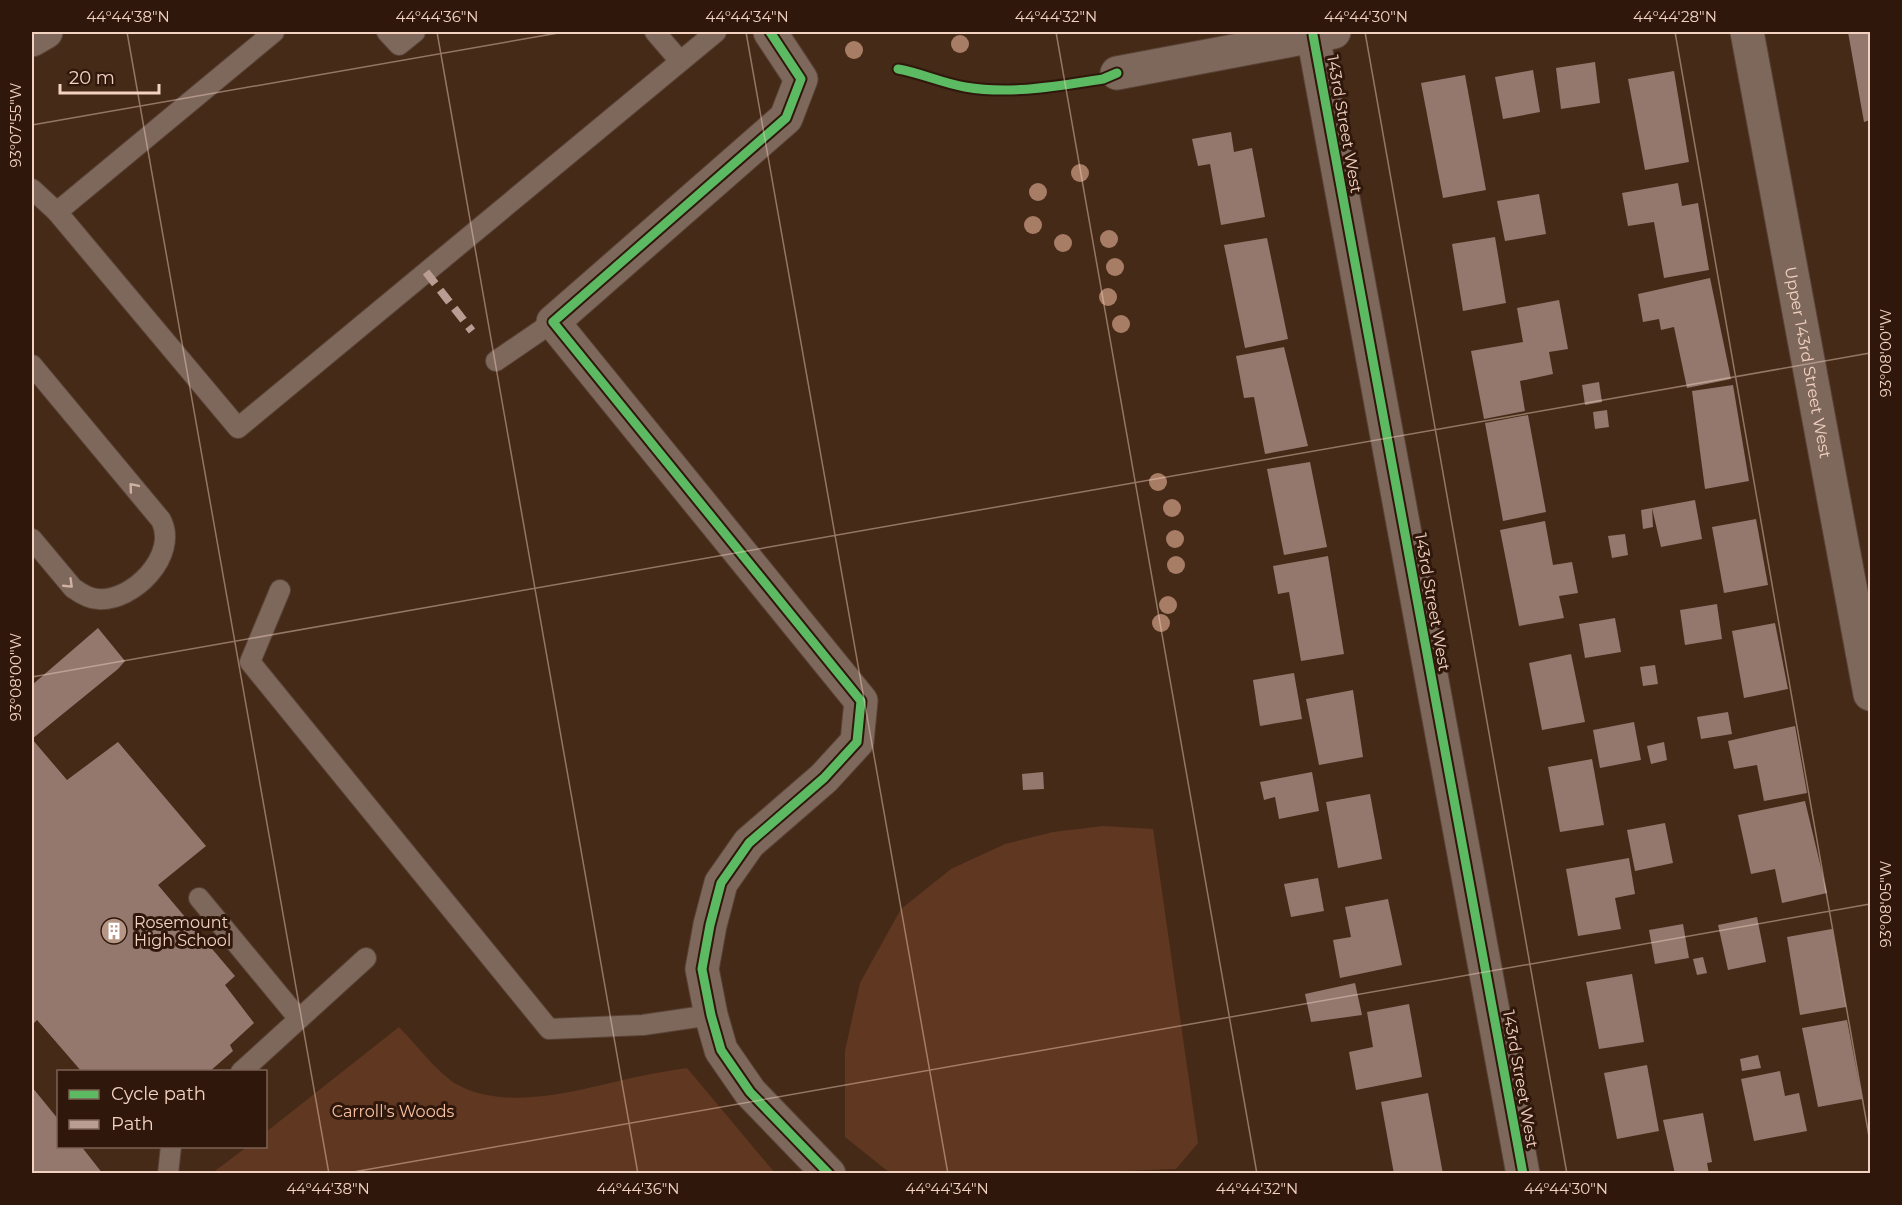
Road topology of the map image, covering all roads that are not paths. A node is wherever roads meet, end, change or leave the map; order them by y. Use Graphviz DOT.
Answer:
graph roads {
  1 [pos="46,32"];
  2 [pos="274,32"];
  3 [pos="387,32"];
  4 [pos="415,32"];
  5 [pos="655,32"];
  6 [pos="716,32"];
  7 [pos="770,32"];
  8 [pos="1747,32"];
  9 [pos="1324,33"];
  10 [pos="32,40"];
  11 [pos="680,61"];
  12 [pos="1117,73"];
  13 [pos="32,189"];
  14 [pos="57,212"];
  15 [pos="553,322"];
  16 [pos="496,361"];
  17 [pos="32,365"];
  18 [pos="32,539"];
  19 [pos="280,590"];
  20 [pos="1870,694"];
  21 [pos="199,898"];
  22 [pos="366,958"];
  23 [pos="711,1015"];
  24 [pos="299,1019"];
  25 [pos="242,1070"];
  26 [pos="171,1148"];
  27 [pos="168,1173"];
  28 [pos="829,1173"];
  29 [pos="1523,1173"];
  1 -- 10 [label="street"];
  2 -- 14 [label="lane"];
  3 -- 4 [label="lane"];
  5 -- 11 [label="lane"];
  6 -- 11 [label="lane"];
  7 -- 15 [label="street"];
  8 -- 20 [label="street, Upper 143rd Street West"];
  9 -- 12 [label="street"];
  9 -- 29 [label="street, 143rd Street West"];
  11 -- 14 [label="lane"];
  13 -- 14 [label="lane"];
  15 -- 16 [label="lane"];
  15 -- 23 [label="street"];
  18 -- 17 [label="lane, one-way"];
  19 -- 23 [label="lane"];
  21 -- 24 [label="lane"];
  22 -- 24 [label="lane"];
  23 -- 28 [label="street"];
  24 -- 25 [label="lane"];
  26 -- 27 [label="lane"];
}
